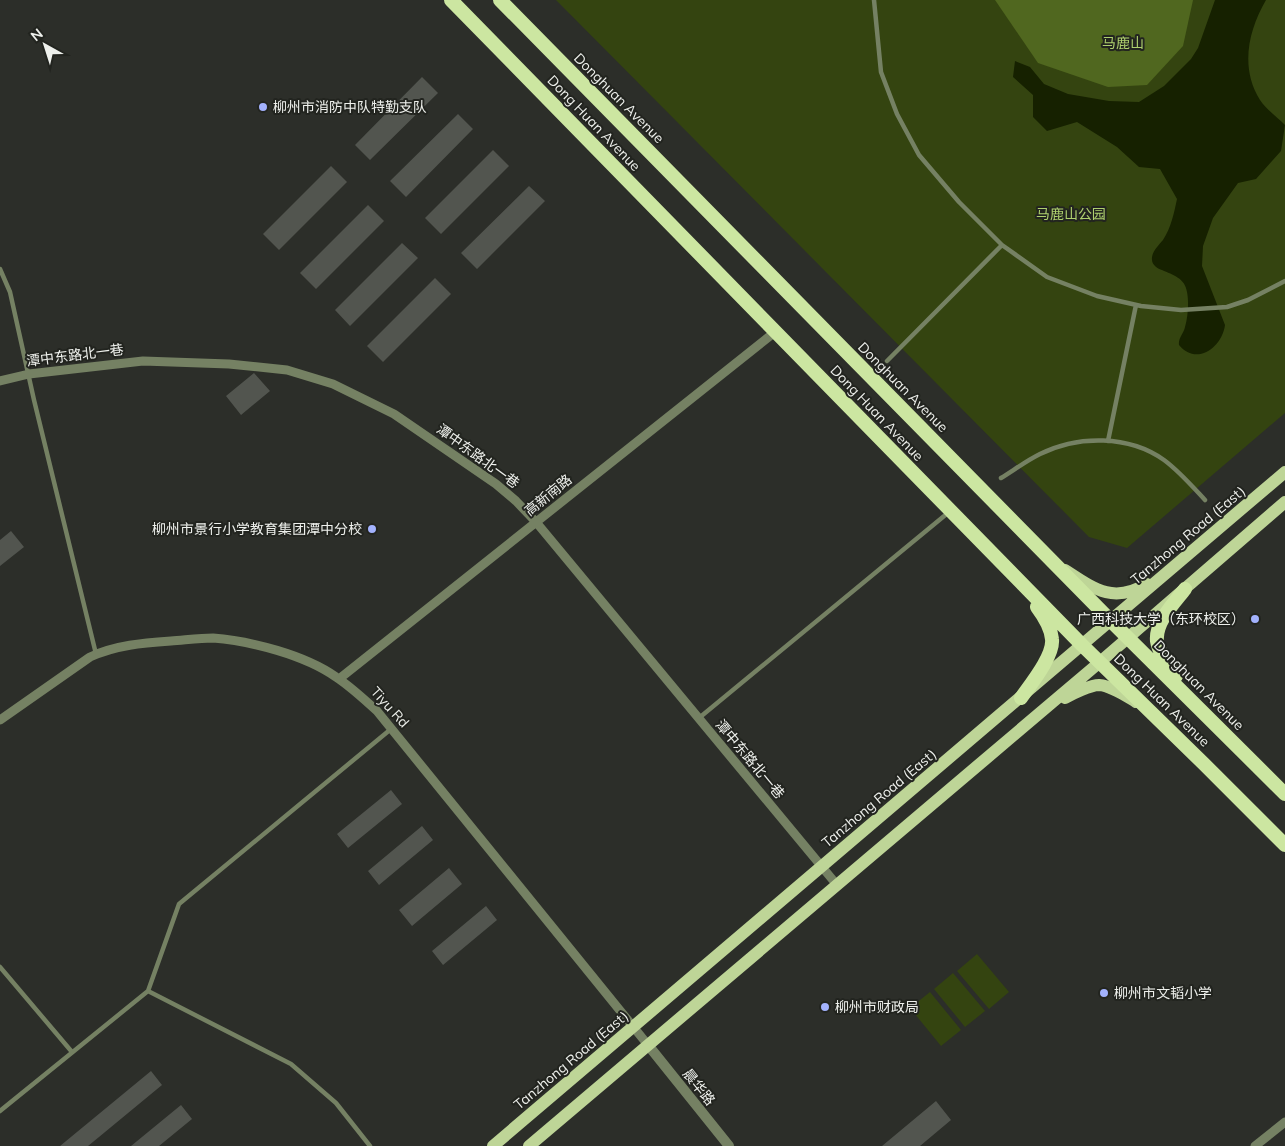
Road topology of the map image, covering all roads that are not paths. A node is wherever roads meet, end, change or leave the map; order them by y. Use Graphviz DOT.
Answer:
graph roads {
  1 [pos="451,0"];
  2 [pos="500,0"];
  3 [pos="874,0"];
  4 [pos="1002,246"];
  5 [pos="0,269"];
  6 [pos="1285,281"];
  7 [pos="1136,305"];
  8 [pos="774,332"];
  9 [pos="886,361"];
  10 [pos="29,374"];
  11 [pos="0,381"];
  12 [pos="1108,441"];
  13 [pos="1285,472"];
  14 [pos="1001,478"];
  15 [pos="1205,500"];
  16 [pos="1285,502"];
  17 [pos="950,511"];
  18 [pos="536,522"];
  19 [pos="1054,563"];
  20 [pos="1170,570"];
  21 [pos="1021,583"];
  22 [pos="1185,589"];
  23 [pos="1111,621"];
  24 [pos="1129,637"];
  25 [pos="1082,645"];
  26 [pos="96,654"];
  27 [pos="1100,662"];
  28 [pos="340,679"];
  29 [pos="1021,698"];
  30 [pos="1191,700"];
  31 [pos="1149,710"];
  32 [pos="1039,714"];
  33 [pos="699,718"];
  34 [pos="0,720"];
  35 [pos="391,729"];
  36 [pos="1285,794"];
  37 [pos="1285,844"];
  38 [pos="821,867"];
  39 [pos="837,885"];
  40 [pos="0,967"];
  41 [pos="148,991"];
  42 [pos="633,1027"];
  43 [pos="648,1046"];
  44 [pos="72,1052"];
  45 [pos="0,1111"];
  46 [pos="1285,1122"];
  47 [pos="370,1146"];
  48 [pos="493,1146"];
  49 [pos="529,1146"];
  50 [pos="729,1146"];
  51 [pos="1256,1146"];
  1 -- 8 [label="highway, Dong Huan Avenue"];
  2 -- 19 [label="highway, Donghuan Avenue"];
  3 -- 4 [label="lane"];
  4 -- 7 [label="lane"];
  4 -- 9 [label="lane"];
  5 -- 10 [label="lane"];
  6 -- 7 [label="lane"];
  7 -- 12 [label="lane"];
  8 -- 17 [label="highway, Dong Huan Avenue"];
  8 -- 18 [label="street, 高新南路"];
  10 -- 11 [label="street, 潭中东路北一巷"];
  10 -- 18 [label="street, 潭中东路北一巷"];
  10 -- 26 [label="lane"];
  12 -- 14 [label="lane"];
  12 -- 15 [label="lane"];
  13 -- 20 [label="main road, Tanzhong Road (East)"];
  16 -- 22 [label="main road"];
  17 -- 21 [label="highway, Dong Huan Avenue"];
  17 -- 33 [label="lane"];
  18 -- 28 [label="street, 高新南路"];
  18 -- 33 [label="street, 潭中东路北一巷"];
  19 -- 20 [label="main road"];
  19 -- 23 [label="highway, Donghuan Avenue"];
  20 -- 23 [label="main road, Tanzhong Road (East)"];
  21 -- 25 [label="highway, Dong Huan Avenue"];
  21 -- 29 [label="highway"];
  22 -- 24 [label="main road"];
  22 -- 30 [label="highway"];
  23 -- 24 [label="highway, Donghuan Avenue"];
  23 -- 25 [label="main road, Tanzhong Road (East)"];
  24 -- 27 [label="main road"];
  24 -- 30 [label="highway, Donghuan Avenue"];
  25 -- 27 [label="highway, Dong Huan Avenue"];
  25 -- 29 [label="main road, Tanzhong Road (East)"];
  26 -- 28 [label="street, Tiyu Rd"];
  26 -- 34 [label="street, Tiyu Rd"];
  27 -- 31 [label="highway, Dong Huan Avenue"];
  27 -- 32 [label="main road"];
  28 -- 35 [label="street, Tiyu Rd"];
  29 -- 38 [label="main road, Tanzhong Road (East)"];
  30 -- 36 [label="highway, Donghuan Avenue"];
  31 -- 32 [label="main road"];
  31 -- 37 [label="highway, Dong Huan Avenue"];
  32 -- 39 [label="main road"];
  33 -- 38 [label="street, 潭中东路北一巷"];
  35 -- 41 [label="lane"];
  35 -- 42 [label="street, Tiyu Rd"];
  38 -- 39 [label="street, 潭中东路北一巷"];
  38 -- 42 [label="main road, Tanzhong Road (East)"];
  39 -- 43 [label="main road"];
  40 -- 44 [label="lane"];
  41 -- 44 [label="lane"];
  41 -- 47 [label="lane"];
  42 -- 43 [label="street, Tiyu Rd"];
  42 -- 48 [label="main road, Tanzhong Road (East)"];
  43 -- 49 [label="main road"];
  43 -- 50 [label="street, 晨华路"];
  44 -- 45 [label="lane"];
  46 -- 51 [label="street"];
}
